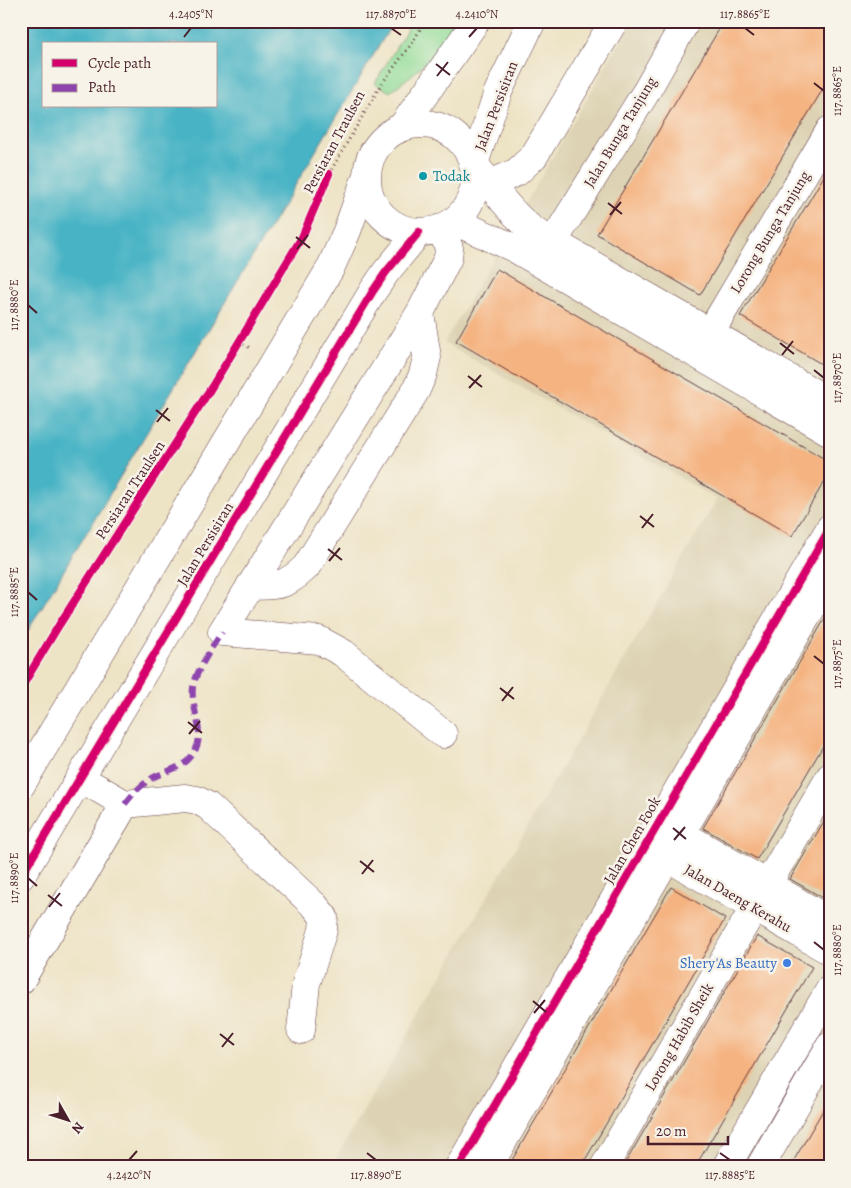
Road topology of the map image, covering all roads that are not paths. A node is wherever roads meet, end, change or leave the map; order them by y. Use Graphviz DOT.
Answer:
graph roads {
  1 [pos="476,21"];
  2 [pos="532,21"];
  3 [pos="614,21"];
  4 [pos="686,21"];
  5 [pos="402,127"];
  6 [pos="830,130"];
  7 [pos="482,174"];
  8 [pos="367,175"];
  9 [pos="438,227"];
  10 [pos="553,242"];
  11 [pos="420,313"];
  12 [pos="710,333"];
  13 [pos="830,402"];
  14 [pos="830,432"];
  15 [pos="830,528"];
  16 [pos="830,576"];
  17 [pos="250,586"];
  18 [pos="443,734"];
  19 [pos="830,777"];
  20 [pos="80,778"];
  21 [pos="21,784"];
  22 [pos="125,804"];
  23 [pos="670,827"];
  24 [pos="656,851"];
  25 [pos="21,876"];
  26 [pos="761,896"];
  27 [pos="830,921"];
  28 [pos="830,951"];
  29 [pos="21,980"];
  30 [pos="830,989"];
  31 [pos="301,1030"];
  32 [pos="830,1046"];
  33 [pos="459,1167"];
  34 [pos="488,1167"];
  35 [pos="604,1167"];
  36 [pos="726,1167"];
  37 [pos="760,1167"];
  1 -- 5 [label="street"];
  2 -- 7 [label="street, Jalan Persisiran"];
  3 -- 7 [label="street"];
  4 -- 10 [label="street, Jalan Bunga Tanjung"];
  5 -- 7 [label="street"];
  5 -- 8 [label="street"];
  6 -- 12 [label="street, Lorong Bunga Tanjung"];
  7 -- 9 [label="street"];
  7 -- 10 [label="street"];
  8 -- 9 [label="street"];
  8 -- 21 [label="street"];
  9 -- 11 [label="street"];
  9 -- 14 [label="street"];
  9 -- 20 [label="street, Jalan Persisiran"];
  10 -- 12 [label="street"];
  11 -- 17 [label="street"];
  11 -- 17 [label="street"];
  12 -- 13 [label="street"];
  15 -- 23 [label="street, Jalan Chen Fook"];
  16 -- 23 [label="street, Jalan Chen Fook"];
  17 -- 18 [label="street"];
  19 -- 26 [label="street, Lorong Habib Sheik"];
  20 -- 22 [label="street"];
  20 -- 25 [label="street, Jalan Persisiran"];
  22 -- 29 [label="street"];
  22 -- 31 [label="street"];
  23 -- 24 [label="street, Jalan Chen Fook"];
  23 -- 26 [label="street, Jalan Daeng Kerahu"];
  24 -- 26 [label="street, Jalan Daeng Kerahu"];
  24 -- 33 [label="street, Jalan Chen Fook"];
  24 -- 34 [label="street, Jalan Chen Fook"];
  26 -- 27 [label="street, Jalan Daeng Kerahu"];
  26 -- 28 [label="street, Jalan Daeng Kerahu"];
  26 -- 35 [label="street, Lorong Habib Sheik"];
  30 -- 36 [label="street"];
  32 -- 37 [label="street"];
}
